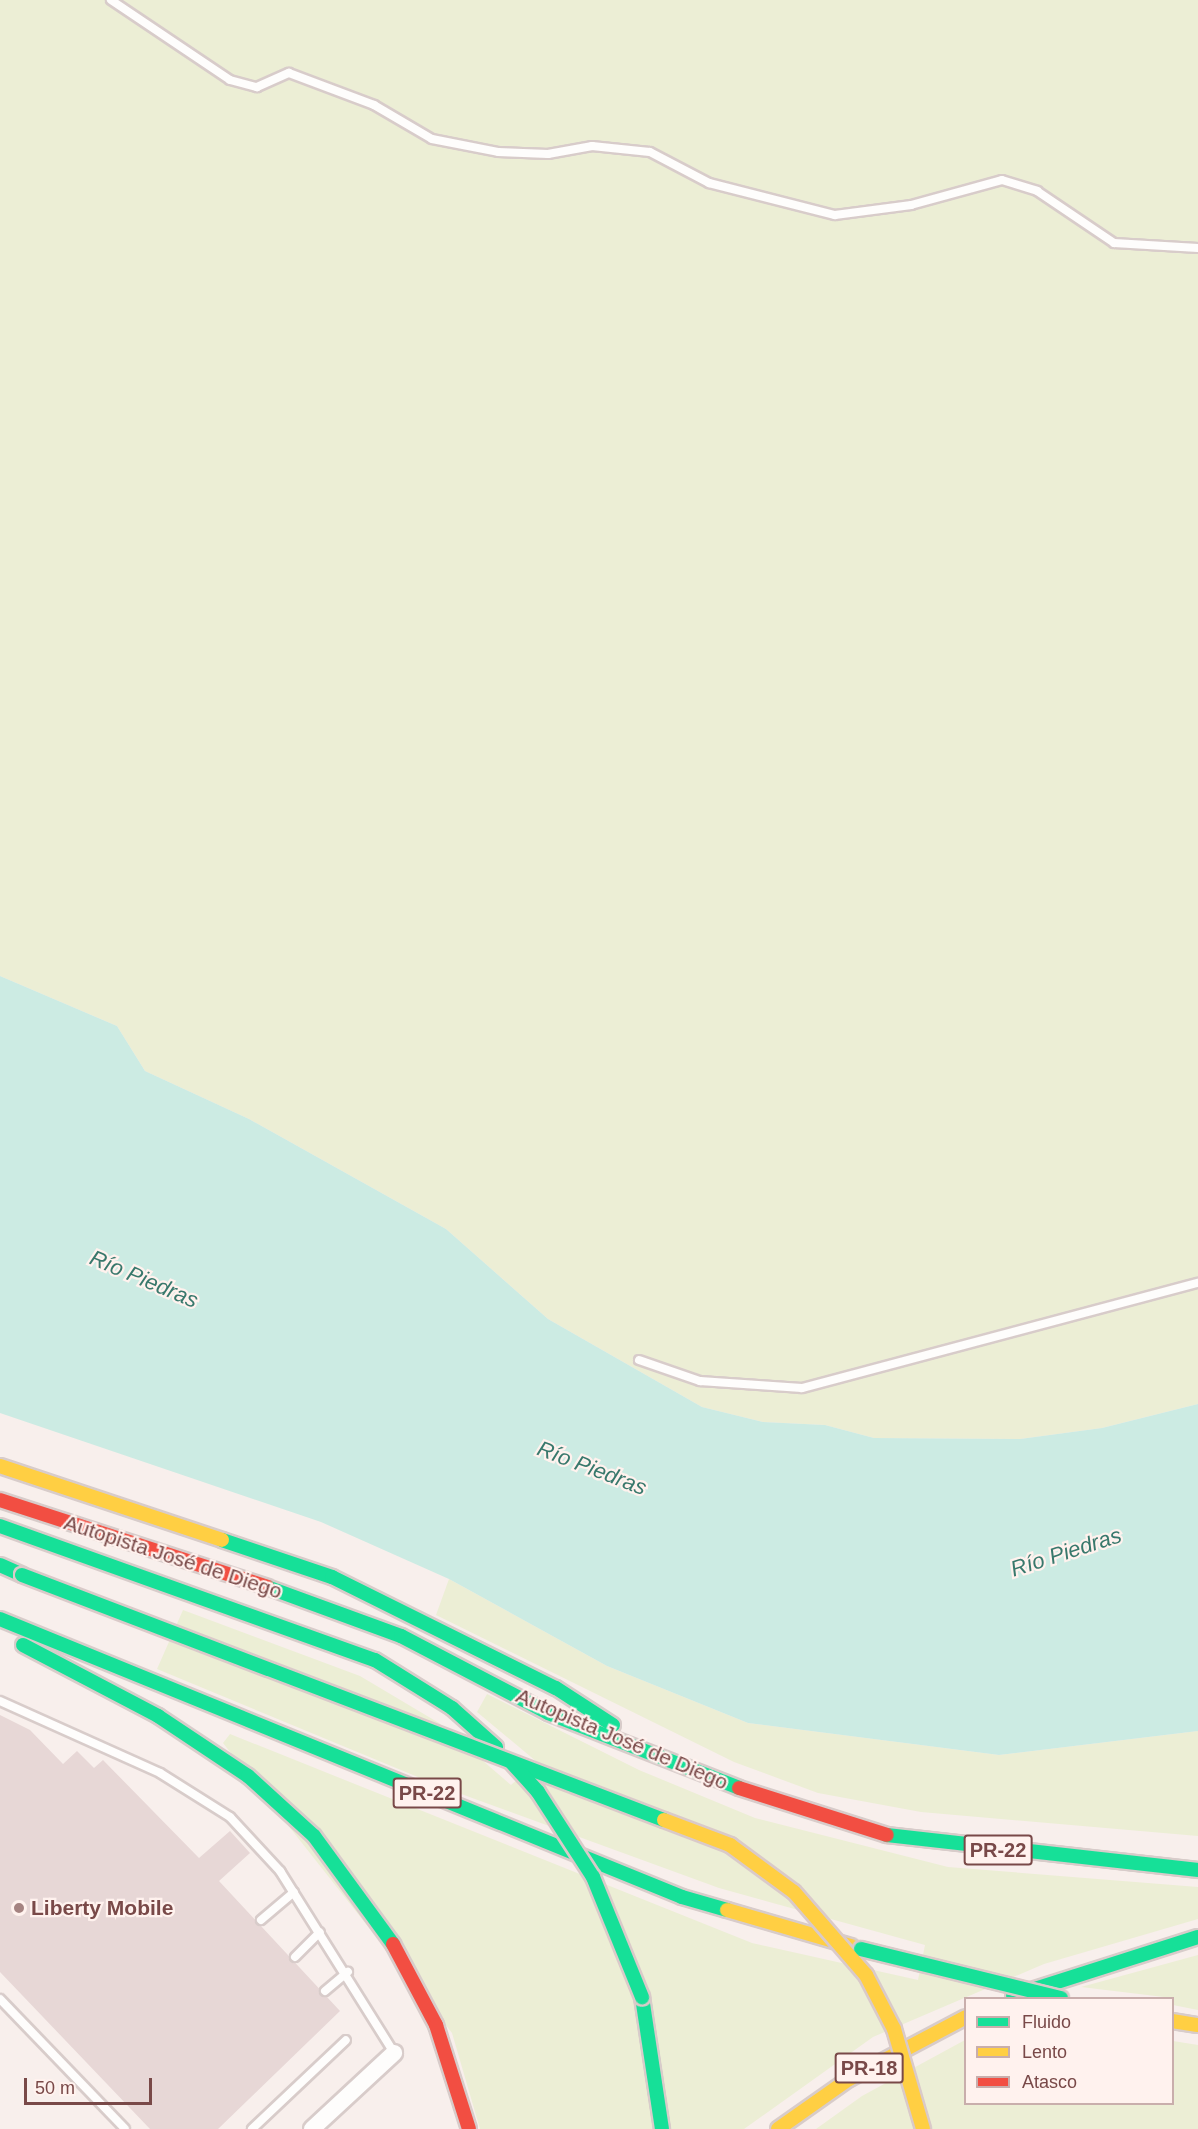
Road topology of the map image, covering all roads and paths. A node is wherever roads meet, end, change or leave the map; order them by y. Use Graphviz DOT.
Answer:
graph roads {
  1 [pos="111,0"];
  2 [pos="1198,248"];
  3 [pos="1198,1283"];
  4 [pos="639,1360"];
  5 [pos="0,1466"];
  6 [pos="0,1500"];
  7 [pos="0,1526"];
  8 [pos="0,1565"];
  9 [pos="0,1619"];
  10 [pos="0,1631"];
  11 [pos="0,1701"];
  12 [pos="665,1760"];
  13 [pos="1198,1870"];
  14 [pos="294,1893"];
  15 [pos="261,1920"];
  16 [pos="321,1932"];
  17 [pos="1198,1937"];
  18 [pos="294,1957"];
  19 [pos="348,1972"];
  20 [pos="325,1991"];
  21 [pos="1010,1997"];
  22 [pos="1057,1997"];
  23 [pos="0,1999"];
  24 [pos="964,2018"];
  25 [pos="1174,2021"];
  26 [pos="1198,2025"];
  27 [pos="346,2040"];
  28 [pos="394,2053"];
  29 [pos="662,2124"];
  30 [pos="125,2129"];
  31 [pos="252,2129"];
  32 [pos="312,2129"];
  33 [pos="470,2129"];
  34 [pos="778,2129"];
  35 [pos="923,2129"];
  1 -- 2 [label="lane"];
  3 -- 4 [label="lane"];
  5 -- 12 [label="highway"];
  6 -- 12 [label="highway, Autopista José de Diego / PR-22"];
  7 -- 29 [label="highway, bridge"];
  8 -- 35 [label="highway, bridge"];
  9 -- 22 [label="highway, PR-22, bridge"];
  10 -- 33 [label="highway"];
  11 -- 14 [label="lane"];
  12 -- 13 [label="highway, Autopista José de Diego / PR-22"];
  14 -- 15 [label="lane"];
  14 -- 16 [label="lane"];
  16 -- 18 [label="lane"];
  16 -- 19 [label="lane"];
  17 -- 21 [label="highway"];
  19 -- 20 [label="lane"];
  19 -- 28 [label="lane"];
  23 -- 30 [label="lane"];
  24 -- 34 [label="highway, PR-18"];
  25 -- 26 [label="highway"];
  27 -- 31 [label="lane"];
  28 -- 32 [label="street"];
}
